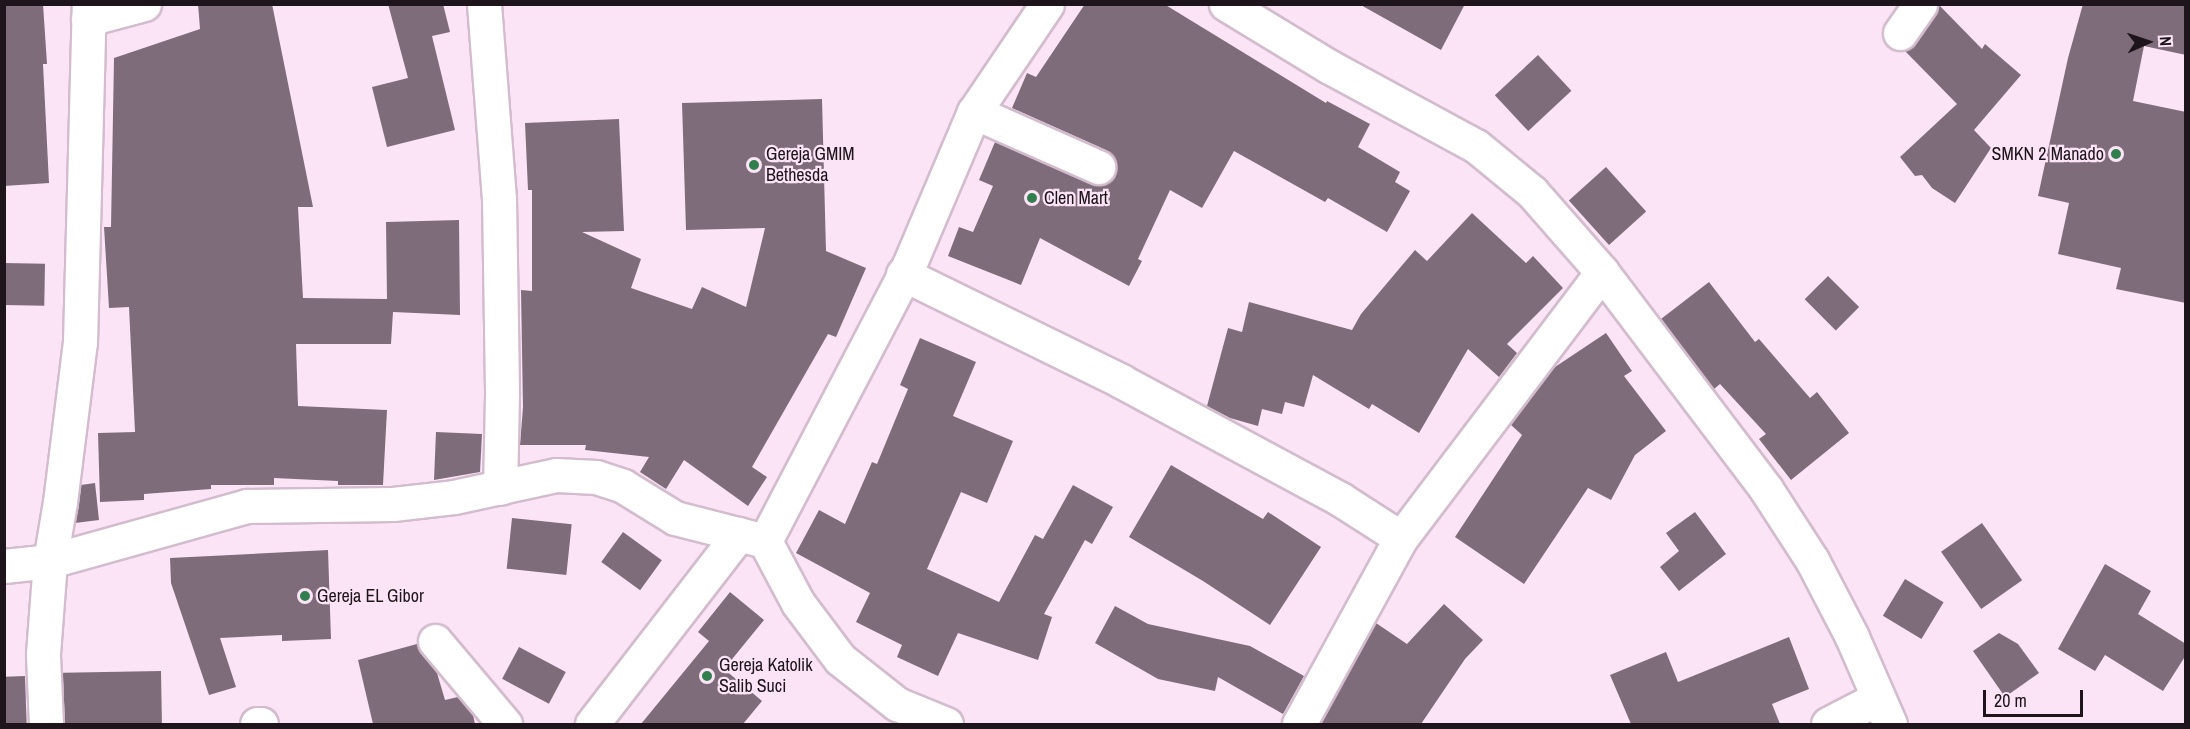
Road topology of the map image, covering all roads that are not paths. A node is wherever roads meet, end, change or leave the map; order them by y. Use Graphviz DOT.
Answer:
graph roads {
  1 [pos="144,4"];
  2 [pos="484,4"];
  3 [pos="1047,4"];
  4 [pos="1226,4"];
  5 [pos="1920,4"];
  6 [pos="88,12"];
  7 [pos="1900,33"];
  8 [pos="974,112"];
  9 [pos="1098,167"];
  10 [pos="909,263"];
  11 [pos="1602,272"];
  12 [pos="500,488"];
  13 [pos="1409,526"];
  14 [pos="752,537"];
  15 [pos="50,561"];
  16 [pos="4,566"];
  17 [pos="435,641"];
  18 [pos="1884,711"];
  19 [pos="46,724"];
  20 [pos="257,724"];
  21 [pos="261,724"];
  22 [pos="505,724"];
  23 [pos="592,724"];
  24 [pos="946,724"];
  25 [pos="1299,724"];
  26 [pos="1828,724"];
  1 -- 6 [label="street"];
  2 -- 12 [label="street"];
  3 -- 8 [label="street"];
  4 -- 11 [label="street"];
  5 -- 7 [label="street"];
  6 -- 15 [label="street"];
  8 -- 9 [label="street"];
  8 -- 10 [label="street"];
  10 -- 13 [label="street"];
  10 -- 14 [label="street"];
  11 -- 13 [label="street"];
  11 -- 18 [label="street"];
  12 -- 14 [label="street"];
  12 -- 15 [label="street"];
  13 -- 25 [label="street"];
  14 -- 23 [label="street"];
  14 -- 24 [label="street"];
  15 -- 16 [label="street"];
  15 -- 19 [label="street"];
  17 -- 22 [label="street"];
  18 -- 26 [label="street"];
  20 -- 21 [label="street"];
}
